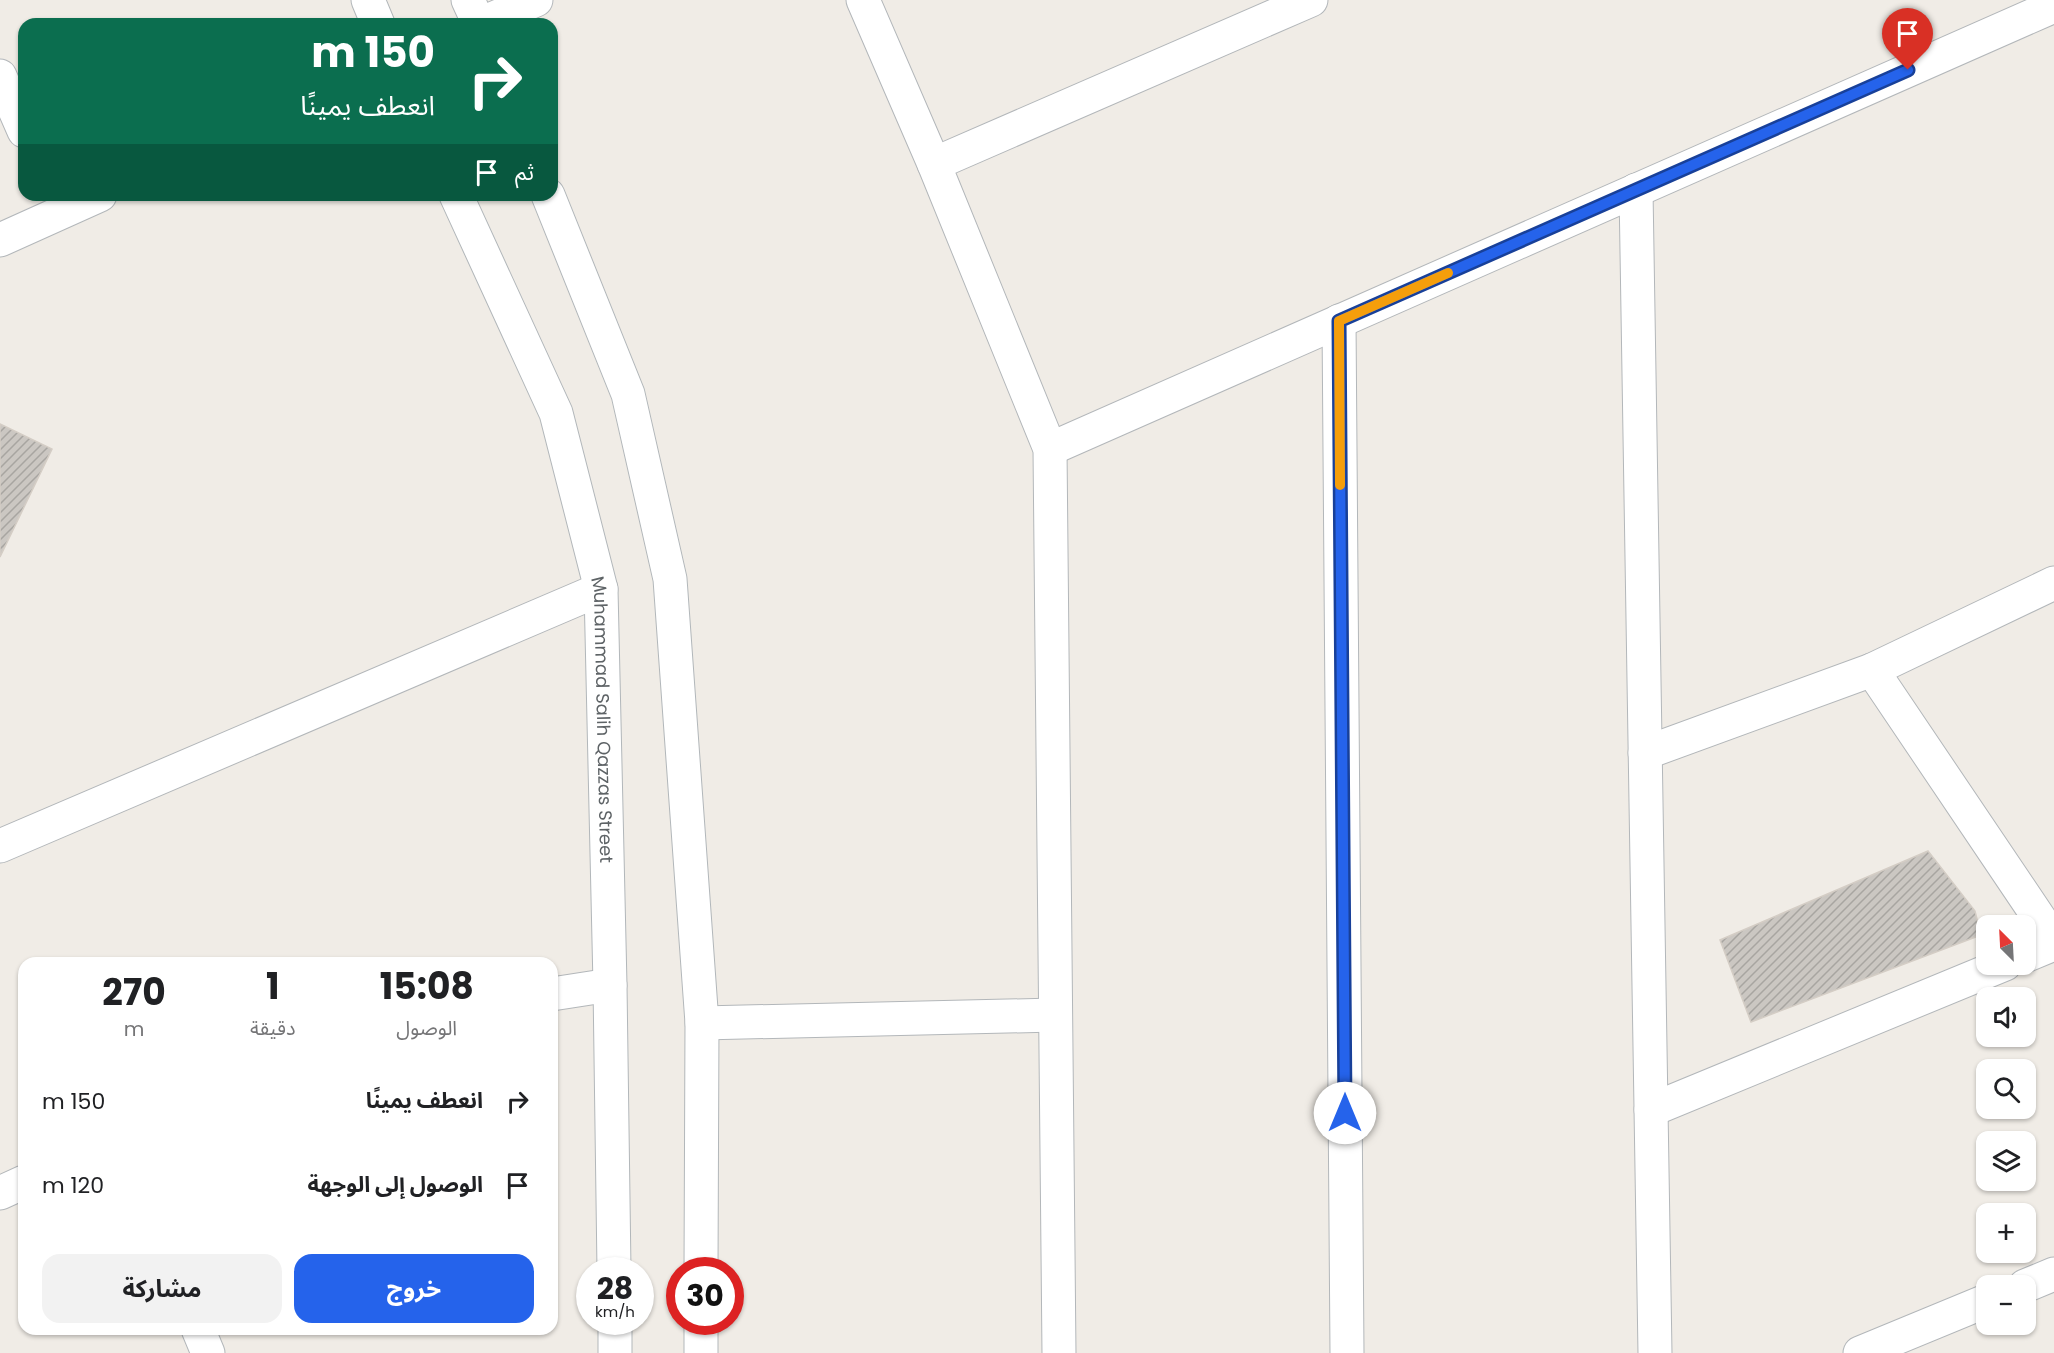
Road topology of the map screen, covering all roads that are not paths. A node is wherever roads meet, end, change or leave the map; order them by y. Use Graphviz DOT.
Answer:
graph roads {
  1 [pos="368,0"];
  2 [pos="468,0"];
  3 [pos="536,0"];
  4 [pos="863,0"];
  5 [pos="1311,0"];
  6 [pos="2054,6"];
  7 [pos="376,18"];
  8 [pos="476,18"];
  9 [pos="493,18"];
  10 [pos="0,76"];
  11 [pos="18,117"];
  12 [pos="934,164"];
  13 [pos="1636,190"];
  14 [pos="459,201"];
  15 [pos="550,201"];
  16 [pos="56,204"];
  17 [pos="0,240"];
  18 [pos="1339,321"];
  19 [pos="1050,449"];
  20 [pos="2054,583"];
  21 [pos="601,590"];
  22 [pos="1872,670"];
  23 [pos="1645,753"];
  24 [pos="0,846"];
  25 [pos="2054,942"];
  26 [pos="2036,951"];
  27 [pos="1978,975"];
  28 [pos="610,985"];
  29 [pos="558,993"];
  30 [pos="1055,1015"];
  31 [pos="702,1023"];
  32 [pos="1650,1110"];
  33 [pos="18,1185"];
  34 [pos="0,1193"];
  35 [pos="614,1257"];
  36 [pos="701,1257"];
  37 [pos="2054,1274"];
  38 [pos="2036,1281"];
  39 [pos="1976,1305"];
  40 [pos="200,1335"];
  41 [pos="615,1335"];
  42 [pos="701,1335"];
  43 [pos="208,1353"];
  44 [pos="615,1353"];
  45 [pos="701,1353"];
  46 [pos="1059,1353"];
  47 [pos="1347,1353"];
  48 [pos="1655,1353"];
  49 [pos="1860,1353"];
  1 -- 7 [label="street"];
  2 -- 8 [label="street"];
  3 -- 9 [label="street"];
  4 -- 12 [label="street"];
  5 -- 12 [label="street"];
  6 -- 13 [label="street"];
  10 -- 11 [label="street"];
  12 -- 19 [label="street"];
  13 -- 18 [label="street"];
  13 -- 23 [label="street"];
  14 -- 21 [label="street, Muhammad Salih Qazzas Street"];
  15 -- 31 [label="street"];
  16 -- 17 [label="street"];
  18 -- 19 [label="street"];
  18 -- 47 [label="street"];
  19 -- 30 [label="street"];
  20 -- 22 [label="street"];
  21 -- 24 [label="street"];
  21 -- 28 [label="street, Muhammad Salih Qazzas Street"];
  22 -- 23 [label="street"];
  22 -- 25 [label="street"];
  23 -- 32 [label="street"];
  25 -- 26 [label="street"];
  27 -- 32 [label="street"];
  28 -- 29 [label="street"];
  28 -- 35 [label="street, Muhammad Salih Qazzas Street"];
  30 -- 31 [label="street"];
  30 -- 46 [label="street"];
  31 -- 36 [label="street"];
  32 -- 48 [label="street"];
  33 -- 34 [label="street"];
  37 -- 38 [label="street"];
  39 -- 49 [label="street"];
  40 -- 43 [label="street"];
  41 -- 44 [label="street"];
  42 -- 45 [label="street"];
}
